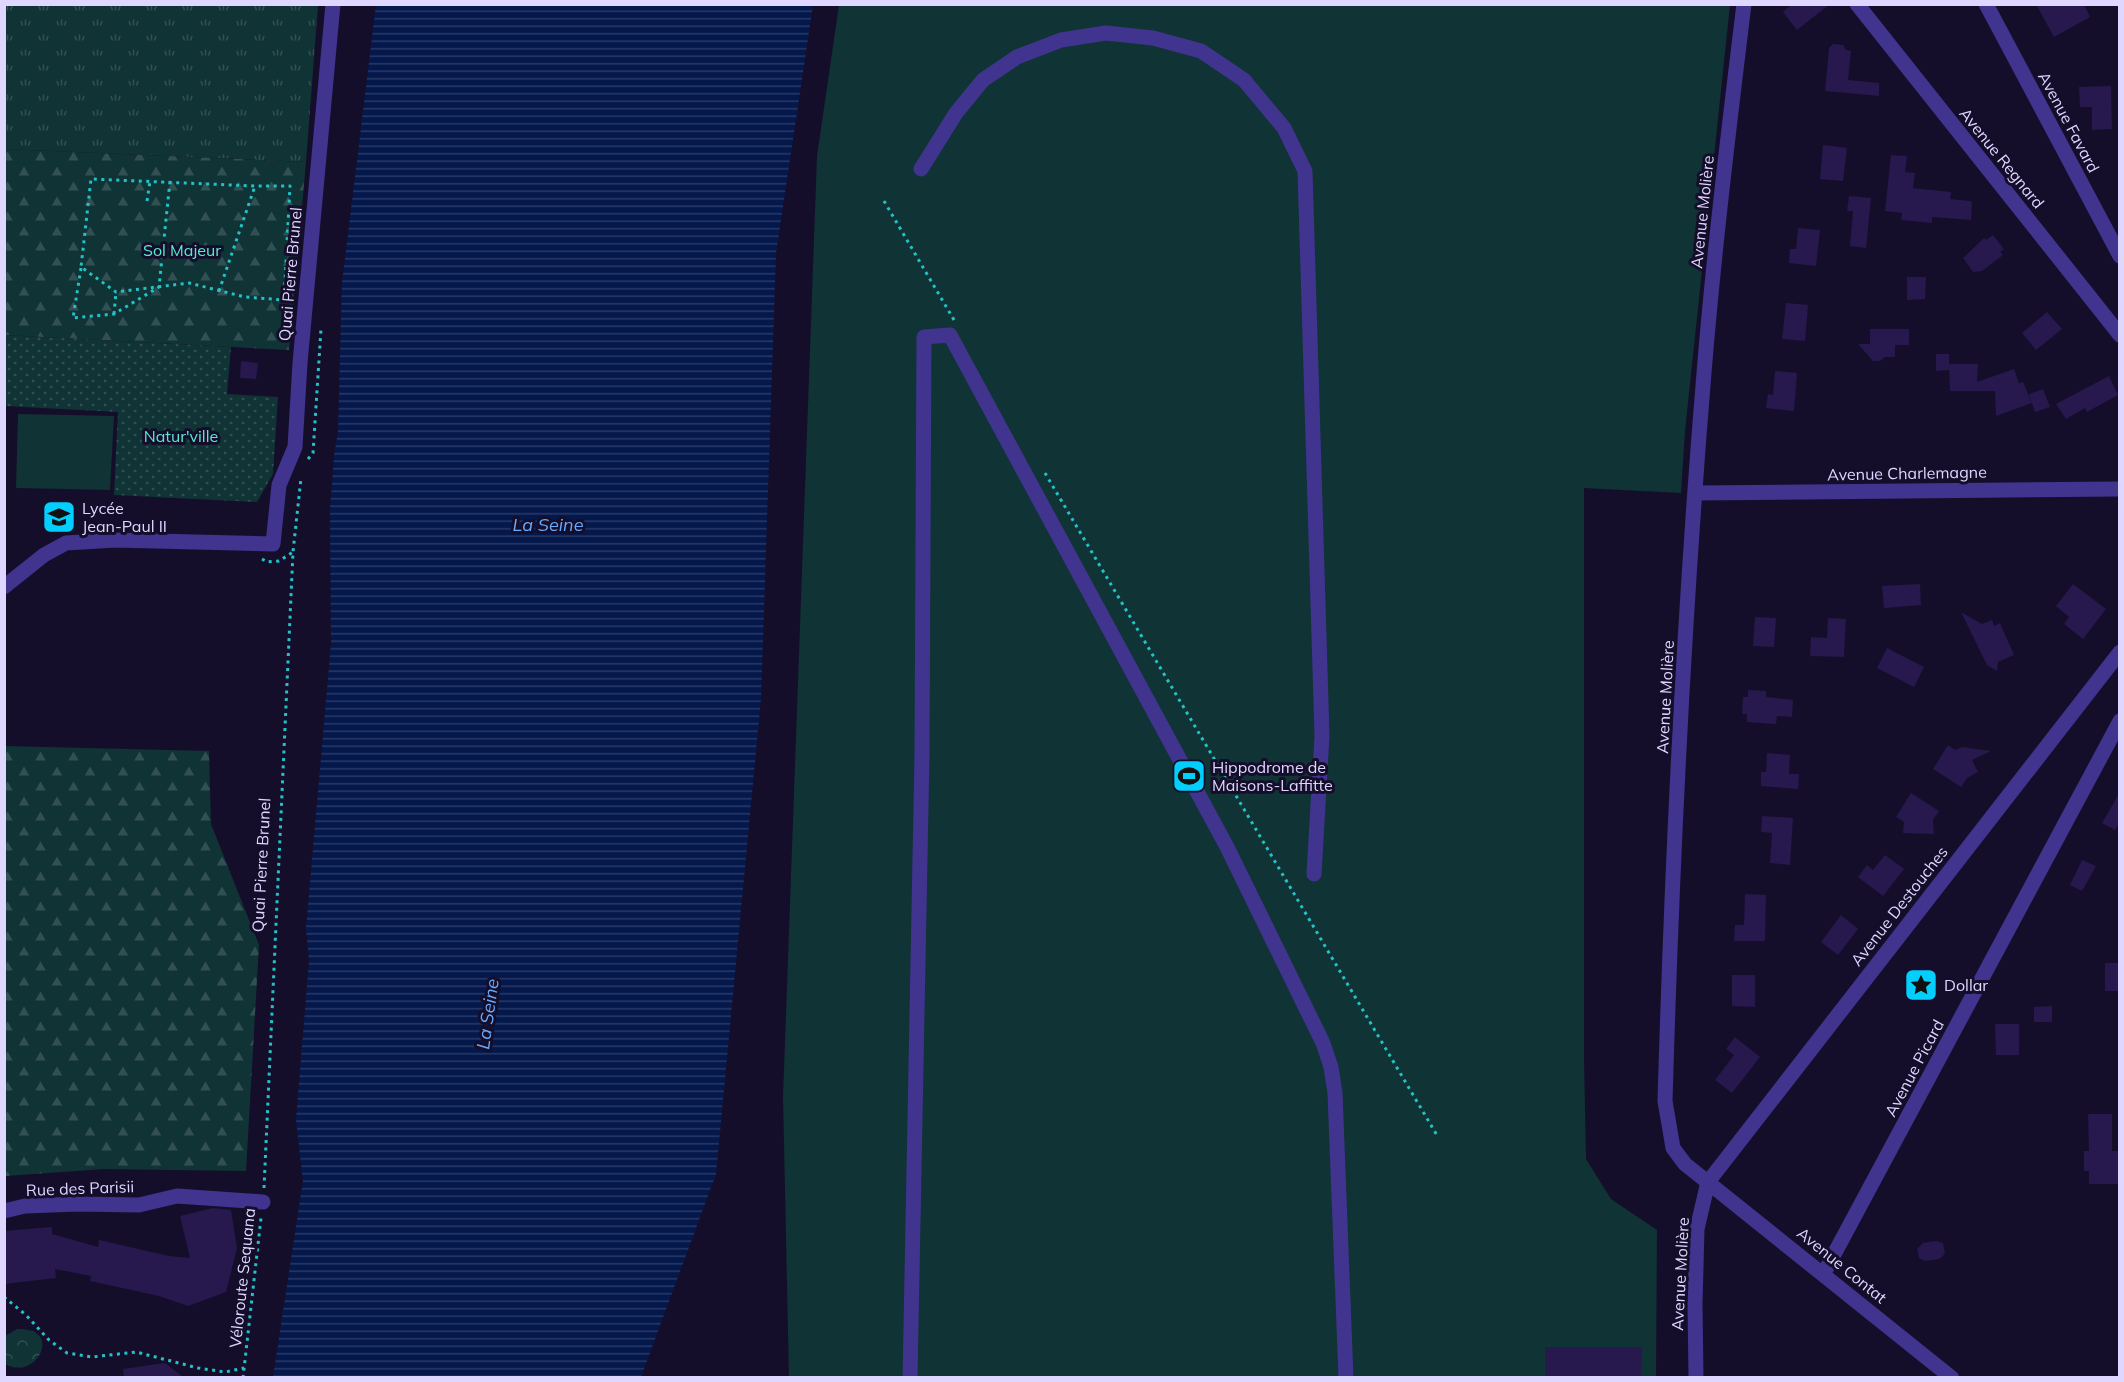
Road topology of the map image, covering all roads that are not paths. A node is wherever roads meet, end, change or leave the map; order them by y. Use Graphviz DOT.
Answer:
graph roads {
  1 [pos="333,4"];
  2 [pos="1744,4"];
  3 [pos="1857,4"];
  4 [pos="1986,4"];
  5 [pos="921,169"];
  6 [pos="2120,256"];
  7 [pos="2120,335"];
  8 [pos="2120,489"];
  9 [pos="1695,493"];
  10 [pos="4,587"];
  11 [pos="2120,652"];
  12 [pos="2120,721"];
  13 [pos="1314,874"];
  14 [pos="1708,1182"];
  15 [pos="263,1202"];
  16 [pos="5,1209"];
  17 [pos="1824,1273"];
  18 [pos="910,1377"];
  19 [pos="1346,1377"];
  20 [pos="1696,1377"];
  21 [pos="1952,1377"];
  1 -- 10 [label="street, Quai Pierre Brunel"];
  2 -- 9 [label="street, Avenue Molière"];
  3 -- 7 [label="street, Avenue Regnard"];
  4 -- 6 [label="street, Avenue Favard"];
  5 -- 13 [label="street"];
  8 -- 9 [label="street, Avenue Charlemagne"];
  9 -- 14 [label="street, Avenue Molière"];
  11 -- 14 [label="street, Avenue Destouches"];
  12 -- 17 [label="street, Avenue Picard"];
  14 -- 17 [label="street, Avenue Contat"];
  14 -- 20 [label="street, Avenue Molière"];
  15 -- 16 [label="street, Rue des Parisii"];
  17 -- 21 [label="street, Avenue Contat"];
  18 -- 19 [label="street"];
}
